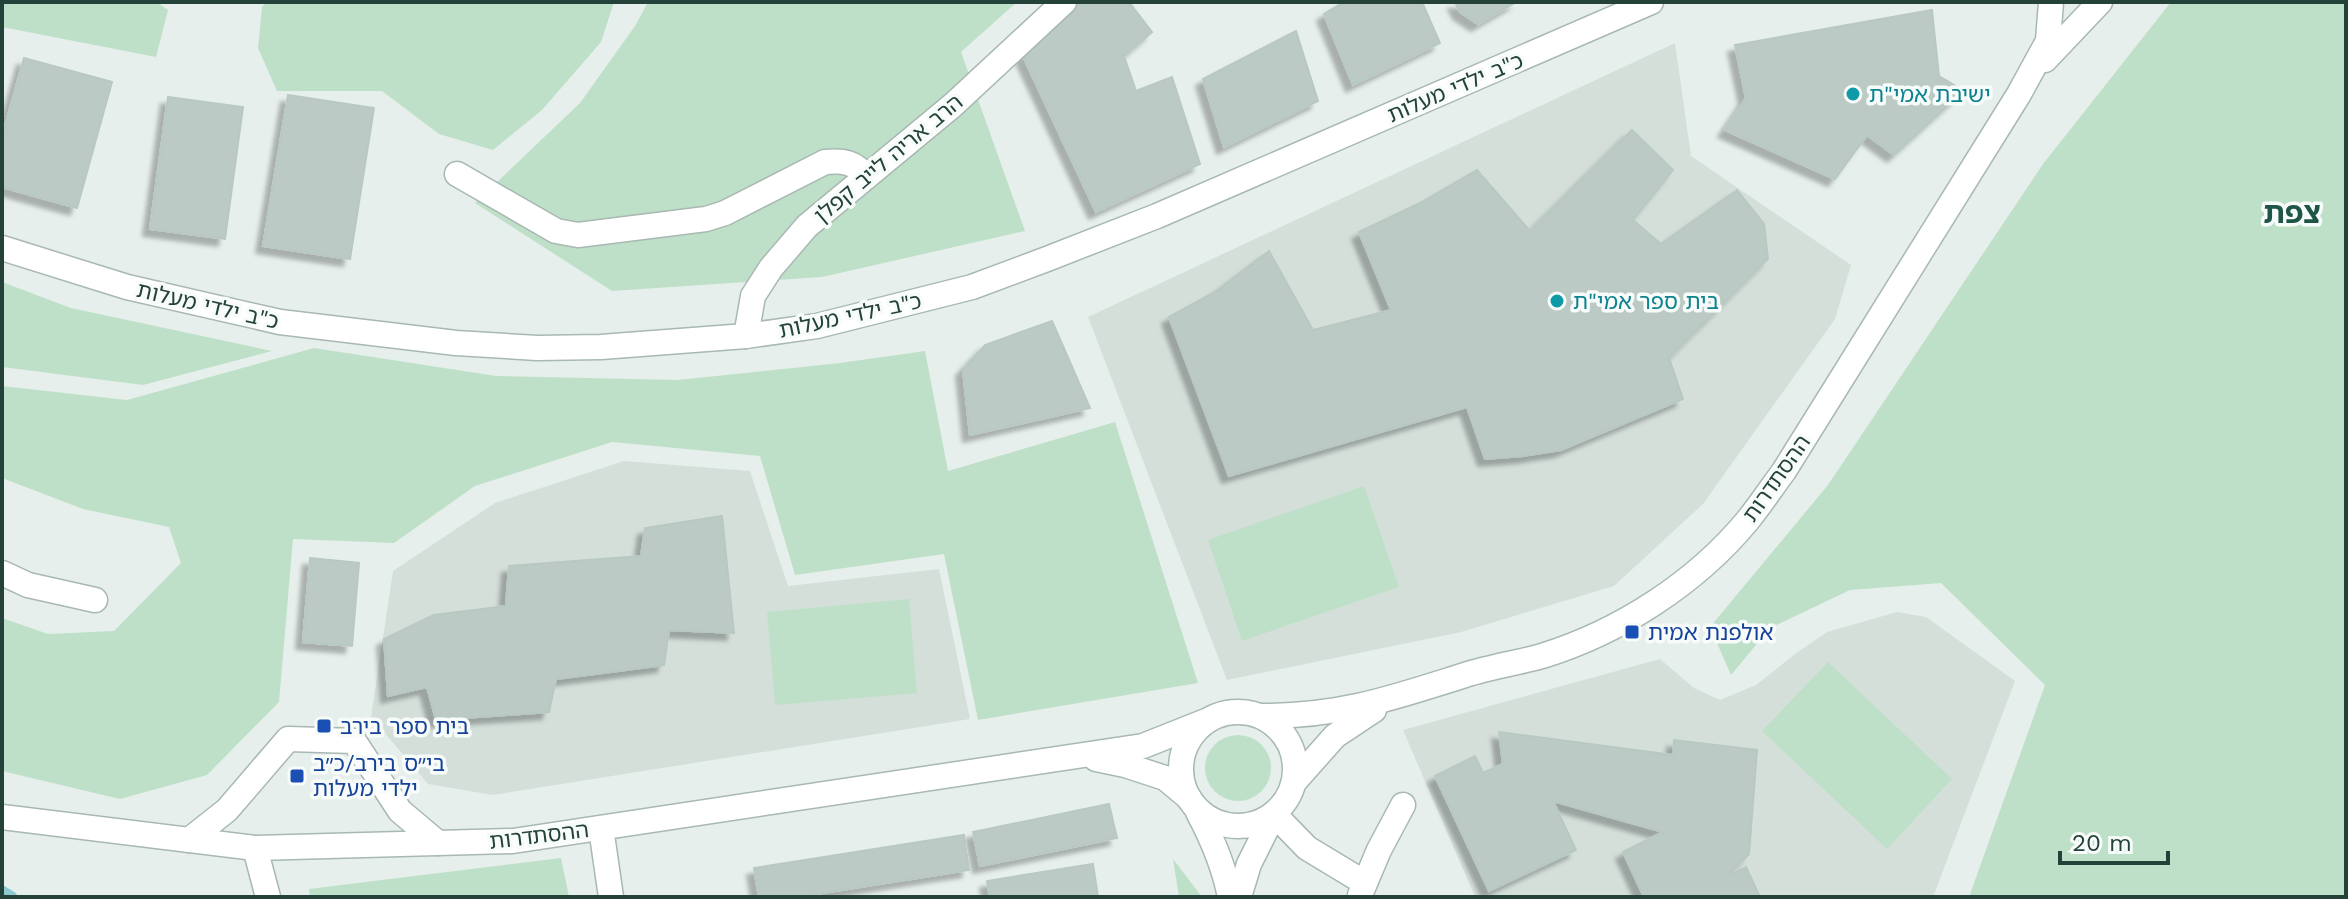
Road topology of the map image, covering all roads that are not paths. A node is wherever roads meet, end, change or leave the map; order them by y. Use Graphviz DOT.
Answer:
graph roads {
  1 [pos="1064,2"];
  2 [pos="1651,2"];
  3 [pos="2051,2"];
  4 [pos="2100,2"];
  5 [pos="2019,94"];
  6 [pos="457,174"];
  7 [pos="866,177"];
  8 [pos="2,248"];
  9 [pos="746,336"];
  10 [pos="2,573"];
  11 [pos="95,600"];
  12 [pos="1394,699"];
  13 [pos="1263,716"];
  14 [pos="1206,721"];
  15 [pos="1074,756"];
  16 [pos="1295,781"];
  17 [pos="1192,802"];
  18 [pos="1403,805"];
  19 [pos="1274,814"];
  20 [pos="2,817"];
  21 [pos="601,828"];
  22 [pos="189,840"];
  23 [pos="438,843"];
  24 [pos="255,848"];
  25 [pos="1362,890"];
  26 [pos="268,897"];
  27 [pos="611,897"];
  28 [pos="1230,897"];
  29 [pos="1239,897"];
  1 -- 7 [label="street, הרב אריה לייב קפלן"];
  2 -- 9 [label="street, כ\"ב ילדי מעלות"];
  3 -- 5 [label="street, ההסתדרות"];
  4 -- 5 [label="street, ההסתדרות"];
  5 -- 12 [label="street, ההסתדרות"];
  6 -- 7 [label="street"];
  7 -- 9 [label="street, הרב אריה לייב קפלן"];
  8 -- 9 [label="street, כ\"ב ילדי מעלות"];
  10 -- 11 [label="street"];
  12 -- 13 [label="street, ההסתדרות"];
  12 -- 16 [label="street, ההסתדרות"];
  13 -- 14 [label="street"];
  13 -- 16 [label="street"];
  14 -- 15 [label="street, ההסתדרות"];
  14 -- 17 [label="street"];
  15 -- 17 [label="street, ההסתדרות"];
  15 -- 21 [label="street, ההסתדרות"];
  16 -- 19 [label="street"];
  17 -- 19 [label="street"];
  17 -- 28 [label="street"];
  18 -- 25 [label="street"];
  19 -- 25 [label="street"];
  19 -- 29 [label="street"];
  20 -- 22 [label="street, ההסתדרות"];
  21 -- 23 [label="street, ההסתדרות"];
  21 -- 27 [label="street"];
  22 -- 23 [label="street"];
  22 -- 24 [label="street, ההסתדרות"];
  23 -- 24 [label="street, ההסתדרות"];
  24 -- 26 [label="street"];
}
